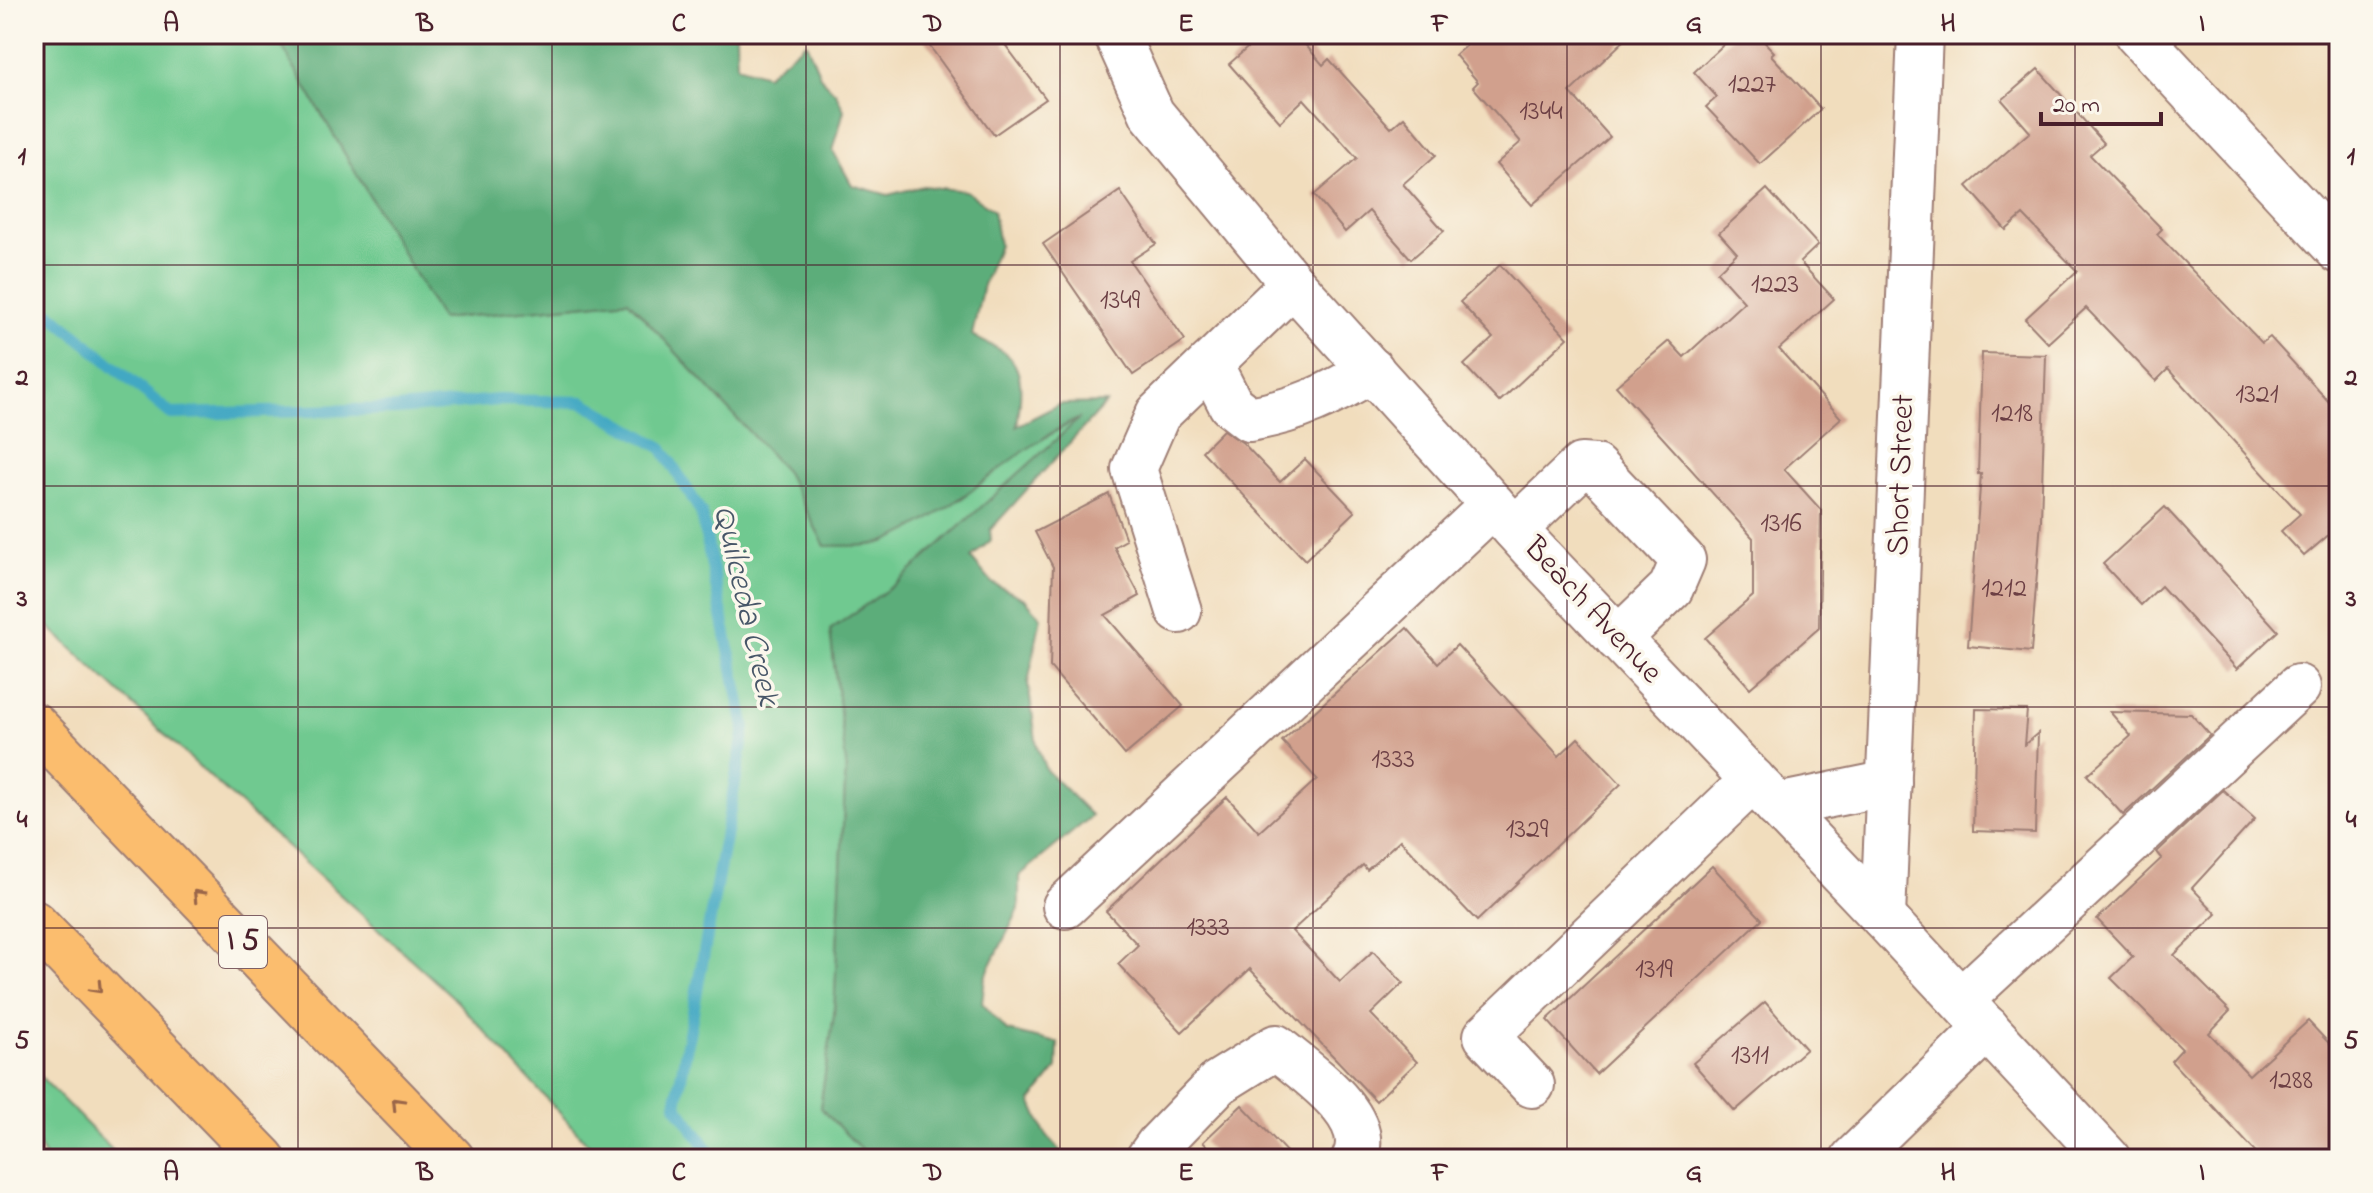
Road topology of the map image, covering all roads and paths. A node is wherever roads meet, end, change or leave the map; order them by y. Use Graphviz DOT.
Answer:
graph roads {
  1 [pos="1116,34"];
  2 [pos="1920,34"];
  3 [pos="2137,34"];
  4 [pos="2339,251"];
  5 [pos="1293,284"];
  6 [pos="1210,364"];
  7 [pos="1372,370"];
  8 [pos="1504,517"];
  9 [pos="1179,611"];
  10 [pos="1618,639"];
  11 [pos="2298,687"];
  12 [pos="34,725"];
  13 [pos="1889,783"];
  14 [pos="1765,793"];
  15 [pos="1065,906"];
  16 [pos="1883,917"];
  17 [pos="38,928"];
  18 [pos="1974,1014"];
  19 [pos="1532,1085"];
  20 [pos="263,1159"];
  21 [pos="452,1159"];
  22 [pos="1148,1159"];
  23 [pos="1354,1159"];
  24 [pos="1853,1159"];
  25 [pos="2108,1159"];
  1 -- 5 [label="street, Beach Avenue"];
  2 -- 13 [label="street, Short Street"];
  3 -- 4 [label="street"];
  5 -- 6 [label="street"];
  5 -- 7 [label="street, Beach Avenue"];
  6 -- 7 [label="street"];
  6 -- 9 [label="street"];
  7 -- 8 [label="street, Beach Avenue"];
  8 -- 10 [label="street, Beach Avenue"];
  8 -- 10 [label="street"];
  8 -- 15 [label="street"];
  10 -- 14 [label="street, Beach Avenue"];
  11 -- 18 [label="street"];
  21 -- 12 [label="highway, I 5, one-way"];
  13 -- 14 [label="street"];
  13 -- 16 [label="street, Short Street"];
  14 -- 16 [label="street, Beach Avenue"];
  14 -- 19 [label="street"];
  16 -- 18 [label="street, Beach Avenue"];
  17 -- 20 [label="highway, one-way"];
  18 -- 24 [label="street"];
  18 -- 25 [label="street, Beach Avenue"];
  22 -- 23 [label="street"];
}
